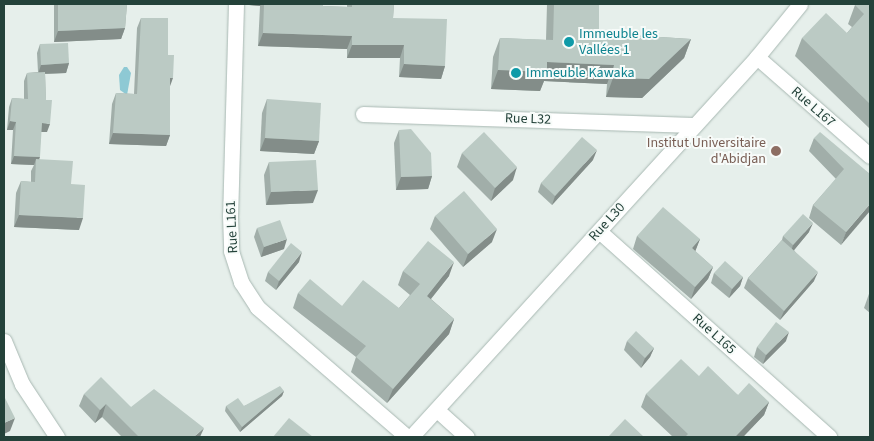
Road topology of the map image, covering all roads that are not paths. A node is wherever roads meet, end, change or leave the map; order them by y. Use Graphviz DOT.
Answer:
graph roads {
  1 [pos="236,4"];
  2 [pos="800,4"];
  3 [pos="756,57"];
  4 [pos="362,114"];
  5 [pos="693,125"];
  6 [pos="870,156"];
  7 [pos="598,231"];
  8 [pos="4,341"];
  9 [pos="437,410"];
  10 [pos="57,437"];
  11 [pos="407,437"];
  12 [pos="411,437"];
  13 [pos="467,437"];
  14 [pos="828,437"];
  1 -- 11 [label="street, Rue L161"];
  2 -- 3 [label="street, Rue L30"];
  3 -- 5 [label="street, Rue L30"];
  3 -- 6 [label="street, Rue L167"];
  4 -- 5 [label="street, Rue L32"];
  5 -- 7 [label="street, Rue L30"];
  7 -- 9 [label="street, Rue L30"];
  7 -- 14 [label="street, Rue L165"];
  8 -- 10 [label="street"];
  9 -- 12 [label="street, Rue L30"];
  9 -- 13 [label="street"];
}
